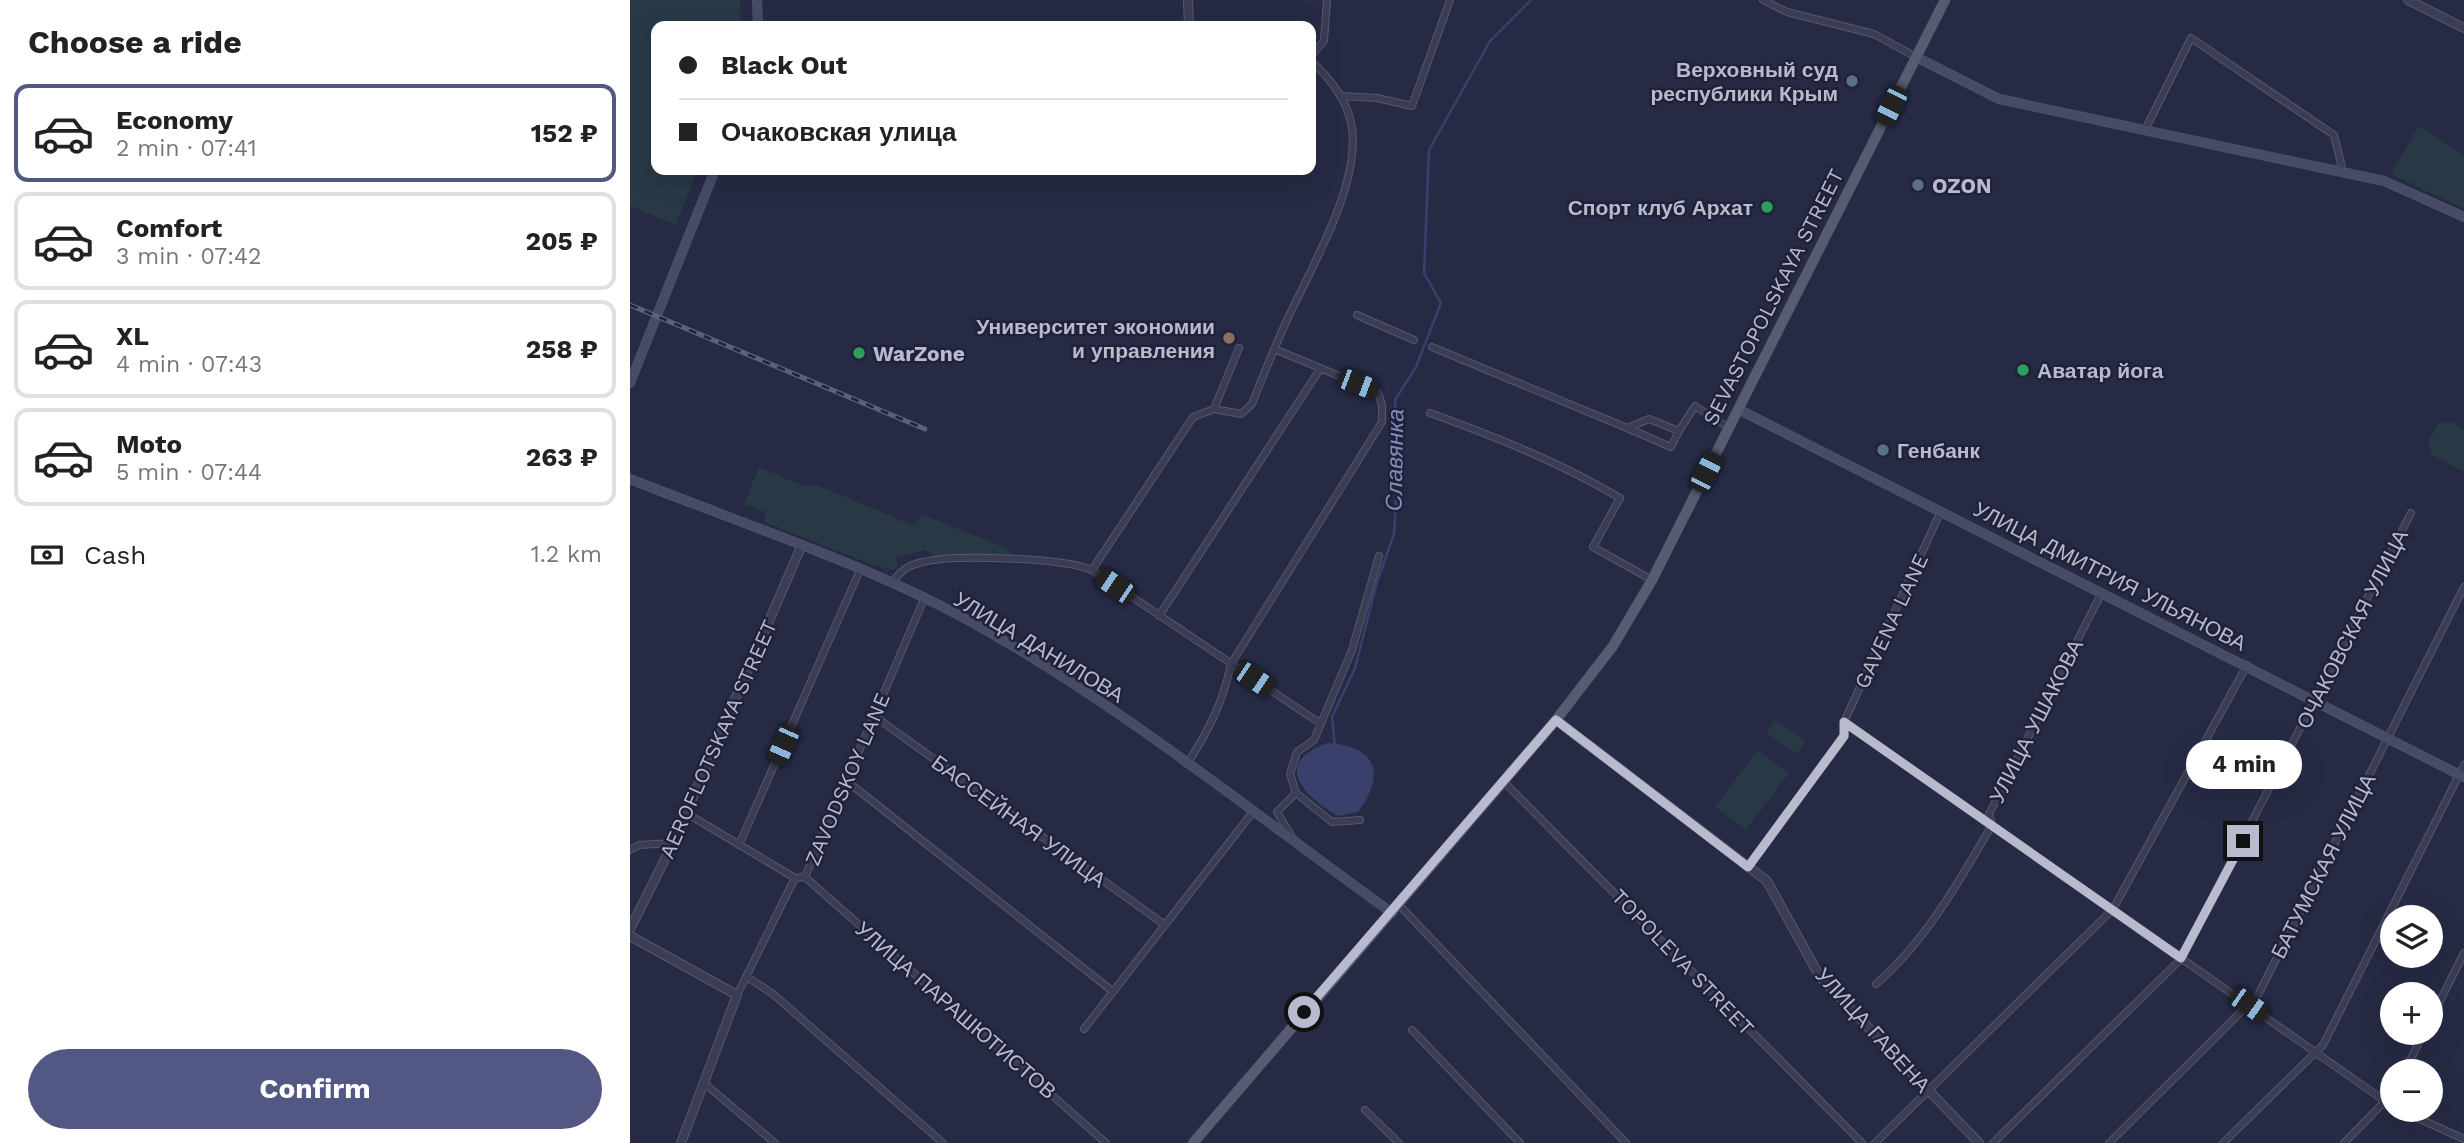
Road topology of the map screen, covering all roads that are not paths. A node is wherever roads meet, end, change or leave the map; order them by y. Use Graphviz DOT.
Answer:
graph roads {
  1 [pos="757,0"];
  2 [pos="1188,0"];
  3 [pos="1327,0"];
  4 [pos="1450,0"];
  5 [pos="1763,0"];
  6 [pos="1945,0"];
  7 [pos="2408,0"];
  8 [pos="758,21"];
  9 [pos="1189,21"];
  10 [pos="2464,27"];
  11 [pos="1316,50"];
  12 [pos="1916,57"];
  13 [pos="1316,66"];
  14 [pos="1341,96"];
  15 [pos="2146,128"];
  16 [pos="2343,172"];
  17 [pos="713,175"];
  18 [pos="2464,218"];
  19 [pos="1357,315"];
  20 [pos="1414,340"];
  21 [pos="1432,347"];
  22 [pos="1239,348"];
  23 [pos="1274,349"];
  24 [pos="1320,369"];
  25 [pos="630,383"];
  26 [pos="1214,409"];
  27 [pos="1738,409"];
  28 [pos="1430,413"];
  29 [pos="1627,428"];
  30 [pos="1729,428"];
  31 [pos="1679,431"];
  32 [pos="630,479"];
  33 [pos="1941,511"];
  34 [pos="2411,513"];
  35 [pos="801,547"];
  36 [pos="1379,556"];
  37 [pos="860,570"];
  38 [pos="1092,570"];
  39 [pos="1652,580"];
  40 [pos="892,583"];
  41 [pos="2464,587"];
  42 [pos="2102,592"];
  43 [pos="924,599"];
  44 [pos="1159,616"];
  45 [pos="1231,664"];
  46 [pos="2247,665"];
  47 [pos="2316,700"];
  48 [pos="874,716"];
  49 [pos="1556,720"];
  50 [pos="1844,722"];
  51 [pos="1321,724"];
  52 [pos="2389,738"];
  53 [pos="1187,765"];
  54 [pos="2464,765"];
  55 [pos="2461,776"];
  56 [pos="1503,781"];
  57 [pos="848,782"];
  58 [pos="1296,793"];
  59 [pos="686,813"];
  60 [pos="1252,813"];
  61 [pos="1360,820"];
  62 [pos="1992,825"];
  63 [pos="673,844"];
  64 [pos="1295,844"];
  65 [pos="739,845"];
  66 [pos="630,850"];
  67 [pos="1748,867"];
  68 [pos="805,877"];
  69 [pos="795,878"];
  70 [pos="1395,909"];
  71 [pos="2113,909"];
  72 [pos="1165,925"];
  73 [pos="630,929"];
  74 [pos="630,936"];
  75 [pos="2464,953"];
  76 [pos="2181,958"];
  77 [pos="747,976"];
  78 [pos="1876,984"];
  79 [pos="1111,990"];
  80 [pos="737,995"];
  81 [pos="2443,995"];
  82 [pos="2249,1005"];
  83 [pos="1084,1029"];
  84 [pos="1412,1030"];
  85 [pos="2316,1052"];
  86 [pos="704,1083"];
  87 [pos="1929,1092"];
  88 [pos="2380,1098"];
  89 [pos="1366,1110"];
  90 [pos="2380,1112"];
  91 [pos="2426,1122"];
  92 [pos="2464,1139"];
  93 [pos="681,1143"];
  94 [pos="775,1143"];
  95 [pos="943,1143"];
  96 [pos="1106,1143"];
  97 [pos="1193,1143"];
  98 [pos="1399,1143"];
  99 [pos="1520,1143"];
  100 [pos="1626,1143"];
  101 [pos="1862,1143"];
  102 [pos="1875,1143"];
  103 [pos="1979,1143"];
  104 [pos="1993,1143"];
  105 [pos="2109,1143"];
  106 [pos="2223,1143"];
  107 [pos="2344,1143"];
  1 -- 8 [label="main road"];
  2 -- 9 [label="street"];
  3 -- 11 [label="street"];
  4 -- 14 [label="street"];
  5 -- 12 [label="street"];
  6 -- 12 [label="main road, SEVASTOPOLSKAYA STREET"];
  7 -- 10 [label="street"];
  12 -- 15 [label="main road"];
  12 -- 27 [label="main road, SEVASTOPOLSKAYA STREET"];
  13 -- 14 [label="street"];
  14 -- 23 [label="street"];
  15 -- 16 [label="main road"];
  15 -- 16 [label="street"];
  16 -- 18 [label="main road"];
  17 -- 25 [label="main road"];
  19 -- 20 [label="street"];
  21 -- 29 [label="street"];
  22 -- 26 [label="street"];
  23 -- 24 [label="street"];
  23 -- 26 [label="street"];
  24 -- 44 [label="street"];
  24 -- 45 [label="street"];
  26 -- 38 [label="street"];
  27 -- 30 [label="main road, SEVASTOPOLSKAYA STREET"];
  27 -- 33 [label="main road, УЛИЦА ДМИТРИЯ УЛЬЯНОВА"];
  28 -- 39 [label="street"];
  29 -- 31 [label="street"];
  29 -- 31 [label="street"];
  30 -- 31 [label="street"];
  30 -- 39 [label="main road, SEVASTOPOLSKAYA STREET"];
  32 -- 35 [label="main road, УЛИЦА ДАНИЛОВА"];
  33 -- 42 [label="main road, УЛИЦА ДМИТРИЯ УЛЬЯНОВА"];
  33 -- 50 [label="street, GAVENA LANE"];
  34 -- 47 [label="street, ОЧАКОВСКАЯ УЛИЦА"];
  35 -- 37 [label="main road, УЛИЦА ДАНИЛОВА"];
  35 -- 59 [label="street, AEROFLOTSKAYA STREET"];
  36 -- 51 [label="street"];
  37 -- 40 [label="main road, УЛИЦА ДАНИЛОВА"];
  37 -- 65 [label="street"];
  38 -- 40 [label="street"];
  38 -- 44 [label="street"];
  39 -- 49 [label="main road, SEVASTOPOLSKAYA STREET"];
  40 -- 43 [label="main road, УЛИЦА ДАНИЛОВА"];
  41 -- 52 [label="street, БАТУМСКАЯ УЛИЦА"];
  42 -- 46 [label="main road, УЛИЦА ДМИТРИЯ УЛЬЯНОВА"];
  42 -- 62 [label="street, УЛИЦА УШАКОВА"];
  43 -- 48 [label="street, ZAVODSKOY LANE"];
  43 -- 53 [label="main road, УЛИЦА ДАНИЛОВА"];
  44 -- 45 [label="street"];
  45 -- 51 [label="street"];
  45 -- 53 [label="street"];
  46 -- 47 [label="main road, УЛИЦА ДМИТРИЯ УЛЬЯНОВА"];
  46 -- 71 [label="street"];
  47 -- 52 [label="main road, УЛИЦА ДМИТРИЯ УЛЬЯНОВА"];
  47 -- 76 [label="street, ОЧАКОВСКАЯ УЛИЦА"];
  48 -- 57 [label="street, ZAVODSKOY LANE"];
  48 -- 72 [label="street, БАССЕЙНАЯ УЛИЦА"];
  49 -- 56 [label="main road, SEVASTOPOLSKAYA STREET"];
  49 -- 67 [label="street, УЛИЦА ГАВЕНА"];
  50 -- 62 [label="street"];
  50 -- 67 [label="street, GAVENA LANE"];
  51 -- 58 [label="street"];
  52 -- 55 [label="main road, УЛИЦА ДМИТРИЯ УЛЬЯНОВА"];
  52 -- 82 [label="street, БАТУМСКАЯ УЛИЦА"];
  53 -- 60 [label="main road, УЛИЦА ДАНИЛОВА"];
  54 -- 55 [label="street"];
  55 -- 85 [label="street"];
  56 -- 70 [label="main road, SEVASTOPOLSKAYA STREET"];
  56 -- 101 [label="street, TOPOLEVA STREET"];
  57 -- 68 [label="street, ZAVODSKOY LANE"];
  57 -- 79 [label="street"];
  58 -- 61 [label="street"];
  58 -- 64 [label="street"];
  59 -- 63 [label="street, AEROFLOTSKAYA STREET"];
  59 -- 65 [label="street"];
  60 -- 64 [label="main road, УЛИЦА ДАНИЛОВА"];
  60 -- 72 [label="street"];
  62 -- 71 [label="street"];
  62 -- 78 [label="street, УЛИЦА УШАКОВА"];
  63 -- 66 [label="street"];
  63 -- 73 [label="street, AEROFLOTSKAYA STREET"];
  64 -- 70 [label="main road, УЛИЦА ДАНИЛОВА"];
  65 -- 69 [label="street"];
  67 -- 87 [label="street, УЛИЦА ГАВЕНА"];
  68 -- 69 [label="street, ZAVODSKOY LANE"];
  68 -- 96 [label="street, УЛИЦА ПАРАШЮТИСТОВ"];
  69 -- 77 [label="street, ZAVODSKOY LANE"];
  70 -- 97 [label="main road, SEVASTOPOLSKAYA STREET"];
  70 -- 100 [label="street"];
  71 -- 76 [label="street"];
  71 -- 87 [label="street"];
  72 -- 79 [label="street"];
  74 -- 80 [label="street"];
  75 -- 81 [label="street"];
  76 -- 82 [label="street"];
  76 -- 104 [label="street, ОЧАКОВСКАЯ УЛИЦА"];
  77 -- 80 [label="street, ZAVODSKOY LANE"];
  77 -- 95 [label="street"];
  79 -- 83 [label="street"];
  80 -- 86 [label="street, ZAVODSKOY LANE"];
  82 -- 85 [label="street"];
  82 -- 105 [label="street, БАТУМСКАЯ УЛИЦА"];
  84 -- 99 [label="street"];
  85 -- 88 [label="street"];
  85 -- 106 [label="street"];
  86 -- 93 [label="street, ZAVODSKOY LANE"];
  86 -- 94 [label="street"];
  87 -- 102 [label="street"];
  87 -- 103 [label="street, УЛИЦА ГАВЕНА"];
  89 -- 98 [label="street"];
  90 -- 107 [label="street"];
  91 -- 92 [label="street"];
}
